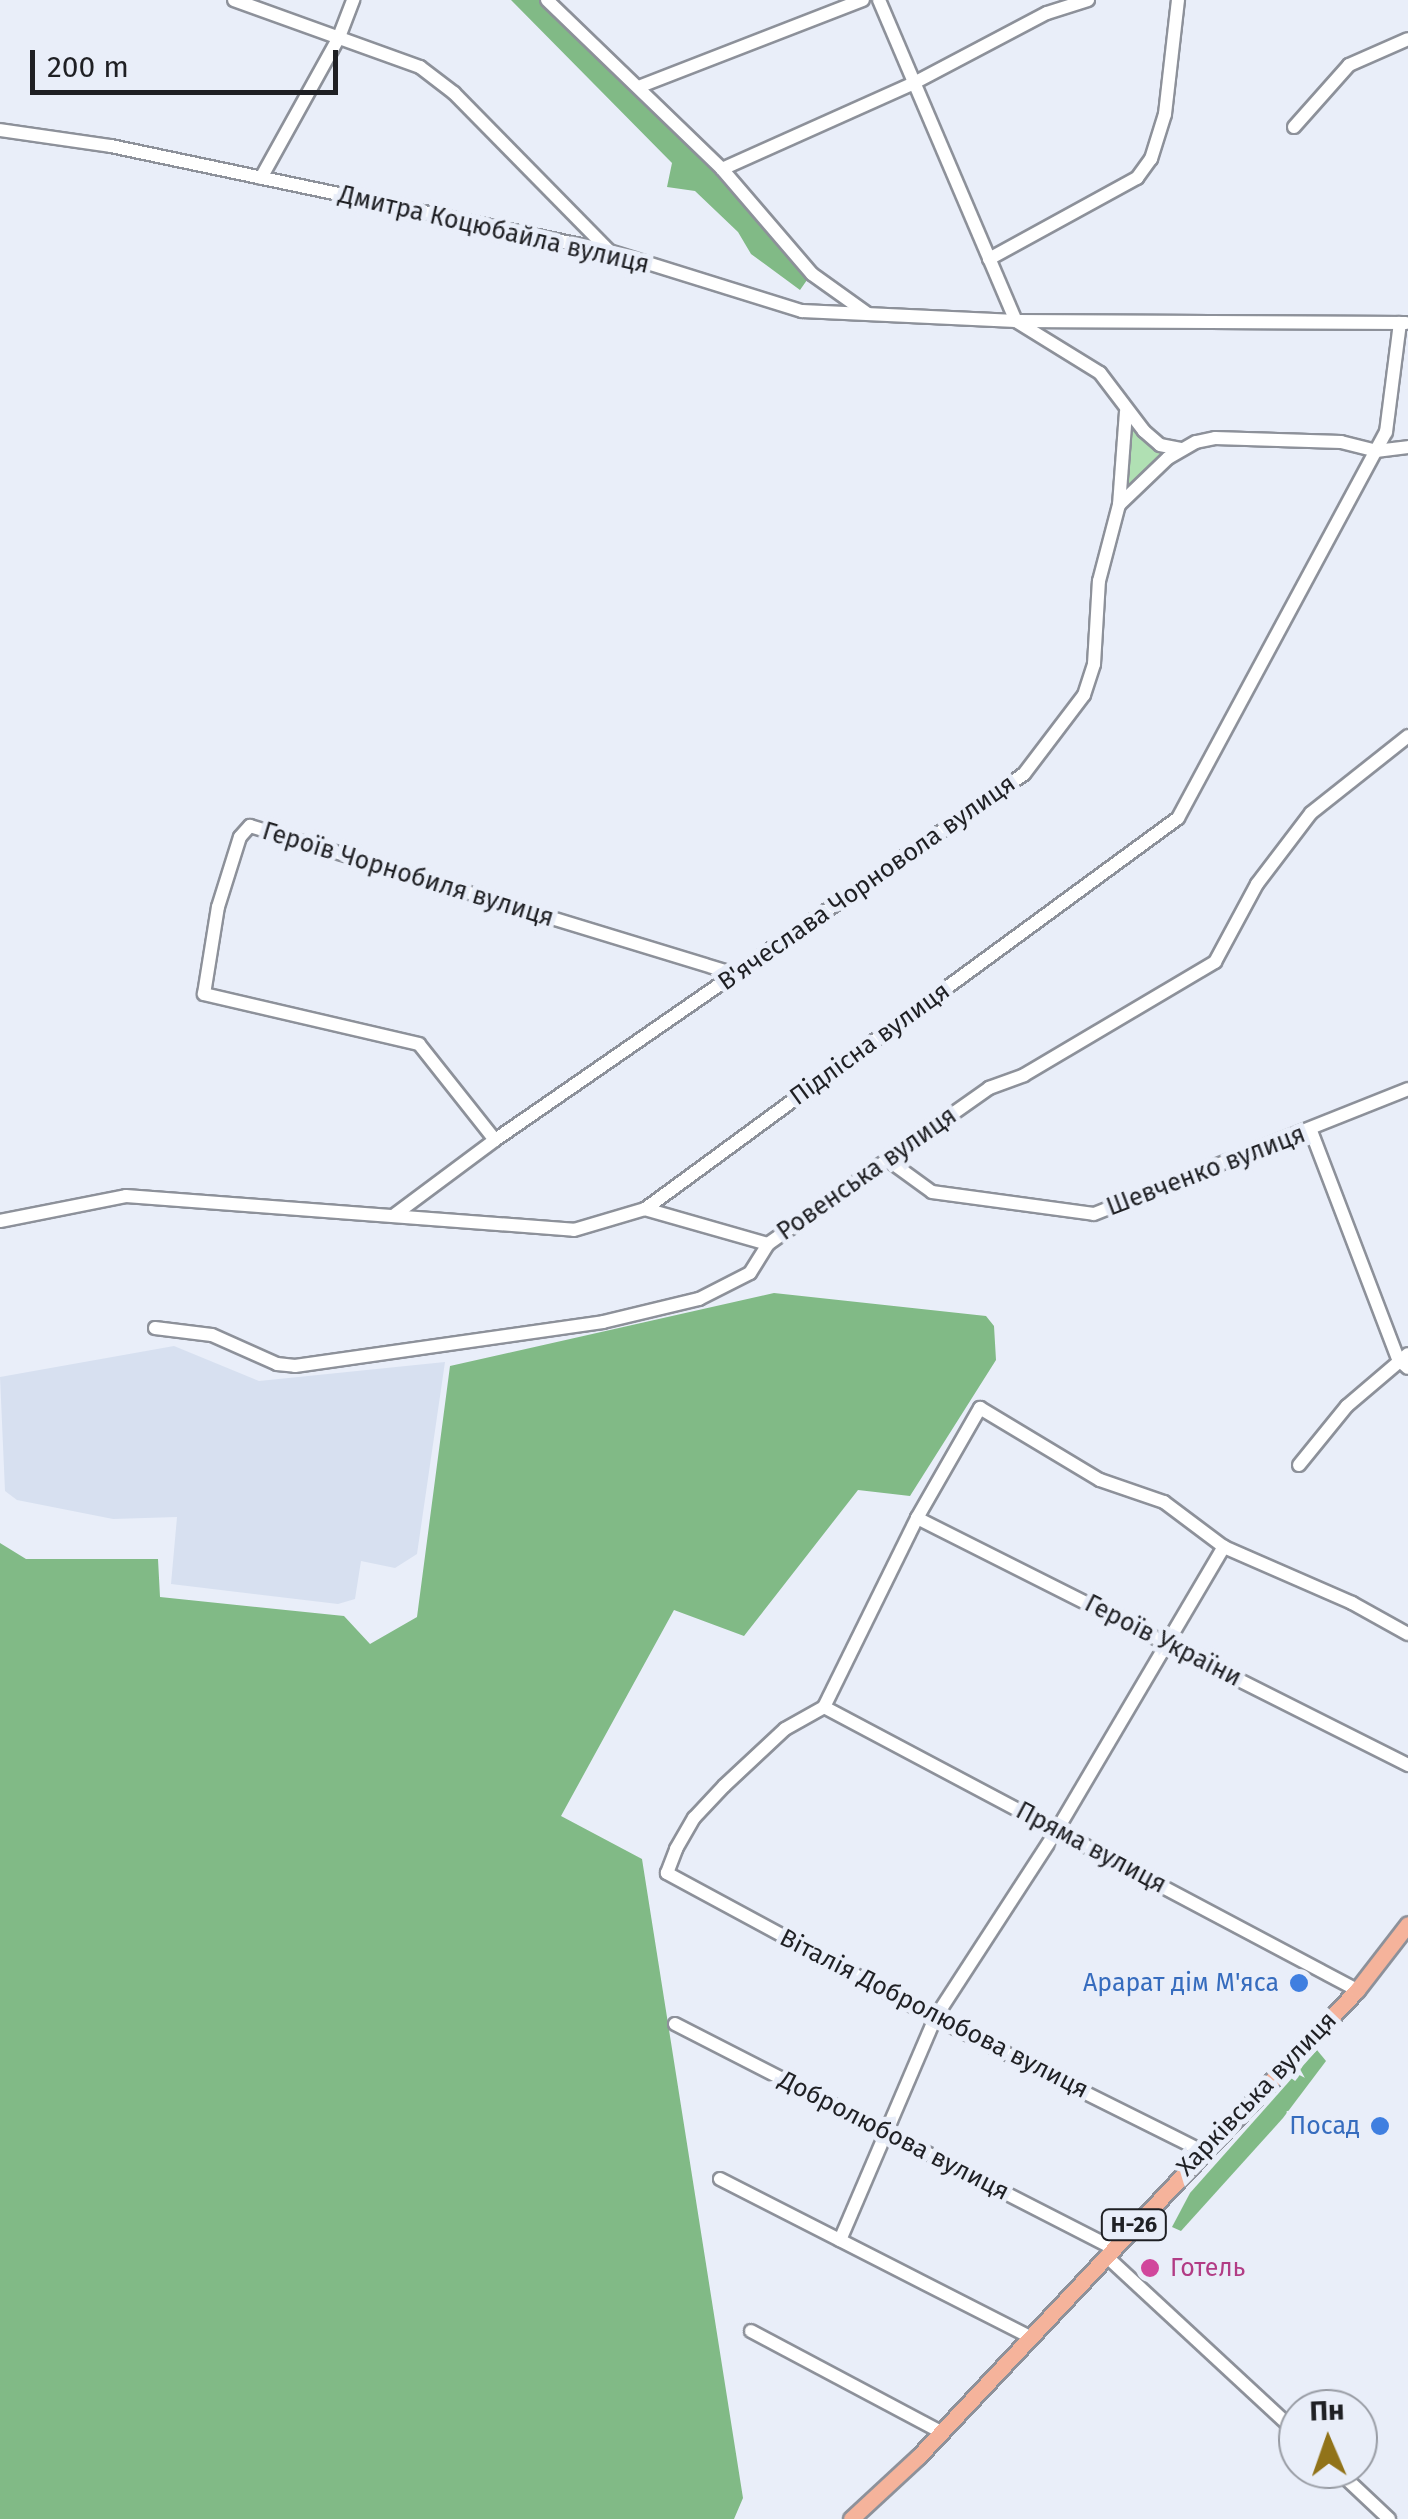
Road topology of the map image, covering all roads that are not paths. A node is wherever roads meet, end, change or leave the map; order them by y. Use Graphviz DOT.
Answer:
graph roads {
  1 [pos="234,0"];
  2 [pos="352,0"];
  3 [pos="547,0"];
  4 [pos="863,0"];
  5 [pos="878,0"];
  6 [pos="1088,0"];
  7 [pos="1178,0"];
  8 [pos="338,38"];
  9 [pos="1408,39"];
  10 [pos="914,83"];
  11 [pos="641,86"];
  12 [pos="1294,127"];
  13 [pos="0,130"];
  14 [pos="722,169"];
  15 [pos="262,178"];
  16 [pos="609,251"];
  17 [pos="989,259"];
  18 [pos="870,315"];
  19 [pos="1016,321"];
  20 [pos="1404,323"];
  21 [pos="1126,411"];
  22 [pos="1408,448"];
  23 [pos="1181,449"];
  24 [pos="1376,451"];
  25 [pos="1119,505"];
  26 [pos="1408,736"];
  27 [pos="735,974"];
  28 [pos="1408,1088"];
  29 [pos="1310,1130"];
  30 [pos="495,1140"];
  31 [pos="888,1160"];
  32 [pos="646,1209"];
  33 [pos="393,1216"];
  34 [pos="0,1221"];
  35 [pos="768,1244"];
  36 [pos="156,1328"];
  37 [pos="1405,1360"];
  38 [pos="1299,1466"];
  39 [pos="917,1518"];
  40 [pos="1224,1547"];
  41 [pos="1408,1634"];
  42 [pos="1169,1644"];
  43 [pos="824,1707"];
  44 [pos="1408,1765"];
  45 [pos="1057,1830"];
  46 [pos="1408,1924"];
  47 [pos="1357,1990"];
  48 [pos="935,2018"];
  49 [pos="675,2024"];
  50 [pos="887,2132"];
  51 [pos="1202,2150"];
  52 [pos="720,2179"];
  53 [pos="840,2240"];
  54 [pos="1109,2252"];
  55 [pos="751,2332"];
  56 [pos="1030,2337"];
  57 [pos="1278,2415"];
  58 [pos="941,2432"];
  59 [pos="1357,2489"];
  60 [pos="852,2519"];
  61 [pos="1389,2519"];
  1 -- 8 [label="street"];
  2 -- 8 [label="street"];
  3 -- 11 [label="street"];
  4 -- 11 [label="street"];
  5 -- 10 [label="street"];
  6 -- 10 [label="street"];
  7 -- 17 [label="street"];
  8 -- 15 [label="street"];
  8 -- 16 [label="street"];
  9 -- 12 [label="street"];
  10 -- 14 [label="street"];
  10 -- 17 [label="street"];
  11 -- 14 [label="street"];
  13 -- 15 [label="street, Дмитра Коцюбайла вулиця"];
  14 -- 18 [label="street"];
  15 -- 16 [label="street, Дмитра Коцюбайла вулиця"];
  16 -- 18 [label="street, Дмитра Коцюбайла вулиця"];
  17 -- 19 [label="street"];
  18 -- 19 [label="street, Дмитра Коцюбайла вулиця"];
  19 -- 20 [label="street, Дмитра Коцюбайла вулиця"];
  19 -- 21 [label="street"];
  20 -- 24 [label="street, Підлісна вулиця"];
  21 -- 23 [label="street"];
  21 -- 25 [label="street, В'ячеслава Чорновола вулиця"];
  22 -- 24 [label="street"];
  23 -- 24 [label="street"];
  23 -- 25 [label="street"];
  24 -- 32 [label="street, Підлісна вулиця"];
  25 -- 27 [label="street, В'ячеслава Чорновола вулиця"];
  26 -- 31 [label="street, Ровенська вулиця"];
  27 -- 30 [label="street, В'ячеслава Чорновола вулиця"];
  27 -- 30 [label="street, Героїв Чорнобиля вулиця"];
  28 -- 29 [label="street, Шевченко вулиця"];
  29 -- 31 [label="street, Шевченко вулиця"];
  29 -- 37 [label="street"];
  30 -- 33 [label="street, В'ячеслава Чорновола вулиця"];
  31 -- 35 [label="street, Ровенська вулиця"];
  32 -- 33 [label="street, Підлісна вулиця"];
  32 -- 35 [label="street"];
  33 -- 34 [label="street, Підлісна вулиця"];
  35 -- 36 [label="street, Ровенська вулиця"];
  37 -- 38 [label="street"];
  39 -- 40 [label="street"];
  39 -- 42 [label="street, Героїв України"];
  39 -- 43 [label="street"];
  40 -- 41 [label="street"];
  40 -- 42 [label="street"];
  42 -- 44 [label="street, Героїв України"];
  42 -- 45 [label="street"];
  43 -- 45 [label="street, Пряма вулиця"];
  43 -- 48 [label="street, Віталія Добролюбова вулиця"];
  45 -- 47 [label="street, Пряма вулиця"];
  45 -- 48 [label="street"];
  46 -- 47 [label="main road, Харківська вулиця / Н-26"];
  47 -- 51 [label="main road, Харківська вулиця / Н-26"];
  48 -- 50 [label="street"];
  48 -- 51 [label="street, Віталія Добролюбова вулиця"];
  49 -- 50 [label="street, Добролюбова вулиця"];
  50 -- 53 [label="street"];
  50 -- 54 [label="street, Добролюбова вулиця"];
  51 -- 54 [label="main road, Харківська вулиця / Н-26"];
  52 -- 53 [label="street"];
  53 -- 56 [label="street"];
  54 -- 56 [label="main road, Харківська вулиця / Н-26"];
  54 -- 57 [label="street, Добролюбова вулиця"];
  55 -- 58 [label="street"];
  56 -- 58 [label="main road, Харківська вулиця / Н-26"];
  58 -- 60 [label="main road, Харківська вулиця / Н-26"];
  59 -- 61 [label="street"];
}
